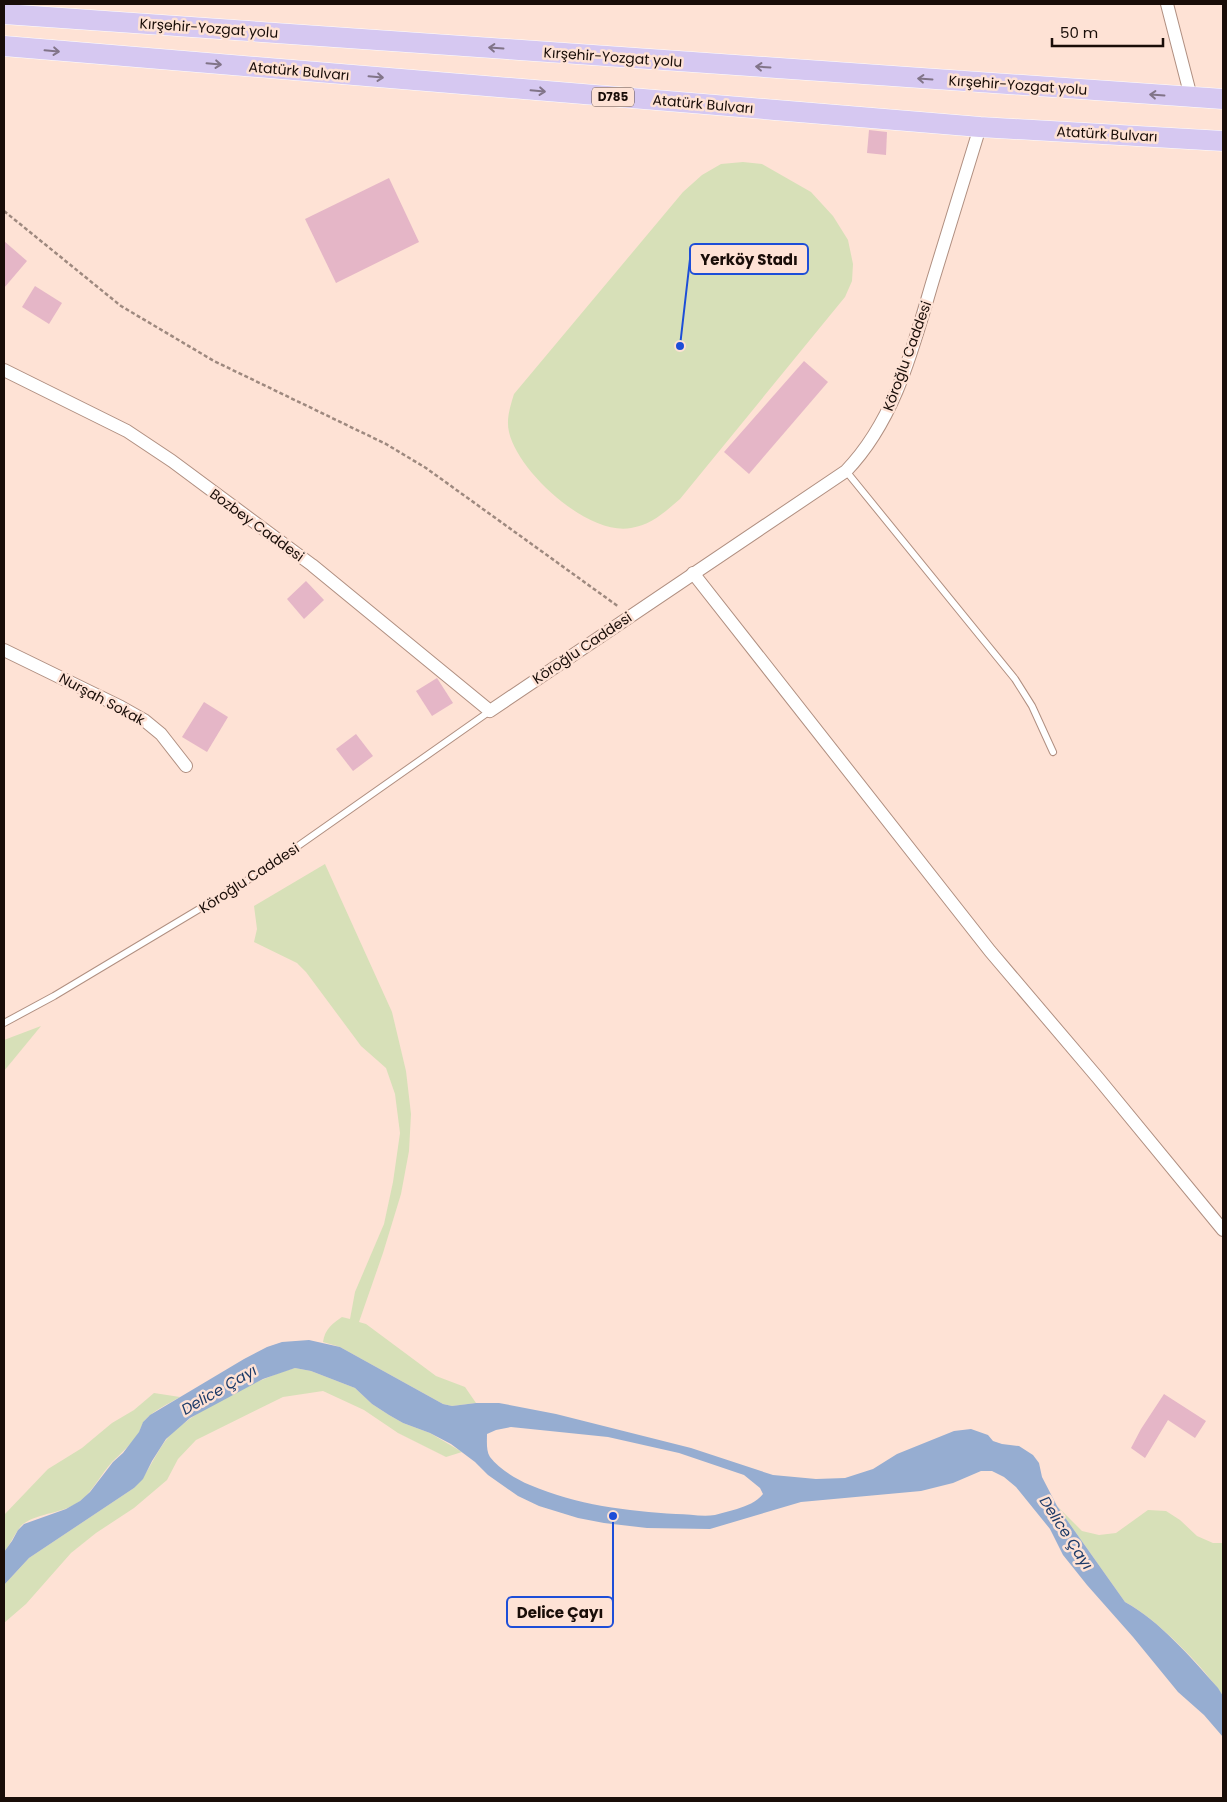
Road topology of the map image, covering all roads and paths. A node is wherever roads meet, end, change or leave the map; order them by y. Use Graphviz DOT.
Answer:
graph roads {
  1 [pos="1167,4"];
  2 [pos="4,14"];
  3 [pos="4,46"];
  4 [pos="1190,97"];
  5 [pos="1223,100"];
  6 [pos="980,128"];
  7 [pos="1223,141"];
  8 [pos="4,211"];
  9 [pos="4,370"];
  10 [pos="846,471"];
  11 [pos="693,573"];
  12 [pos="630,616"];
  13 [pos="4,650"];
  14 [pos="490,711"];
  15 [pos="1053,752"];
  16 [pos="186,766"];
  17 [pos="4,1023"];
  18 [pos="1223,1230"];
  1 -- 4 [label="street"];
  4 -- 2 [label="main road, Kırşehir-Yozgat yolu, one-way"];
  3 -- 6 [label="main road, Atatürk Bulvarı / D785, one-way"];
  4 -- 5 [label="main road, Kırşehir-Yozgat yolu"];
  6 -- 7 [label="main road, Atatürk Bulvarı / D785"];
  6 -- 10 [label="street, Köroğlu Caddesi"];
  8 -- 12 [label="path"];
  9 -- 14 [label="street, Bozbey Caddesi"];
  10 -- 11 [label="street, Köroğlu Caddesi"];
  10 -- 15 [label="lane"];
  11 -- 12 [label="street, Köroğlu Caddesi"];
  11 -- 18 [label="street"];
  12 -- 14 [label="street, Köroğlu Caddesi"];
  13 -- 16 [label="street, Nurşah Sokak"];
  14 -- 17 [label="lane, Köroğlu Caddesi"];
}
